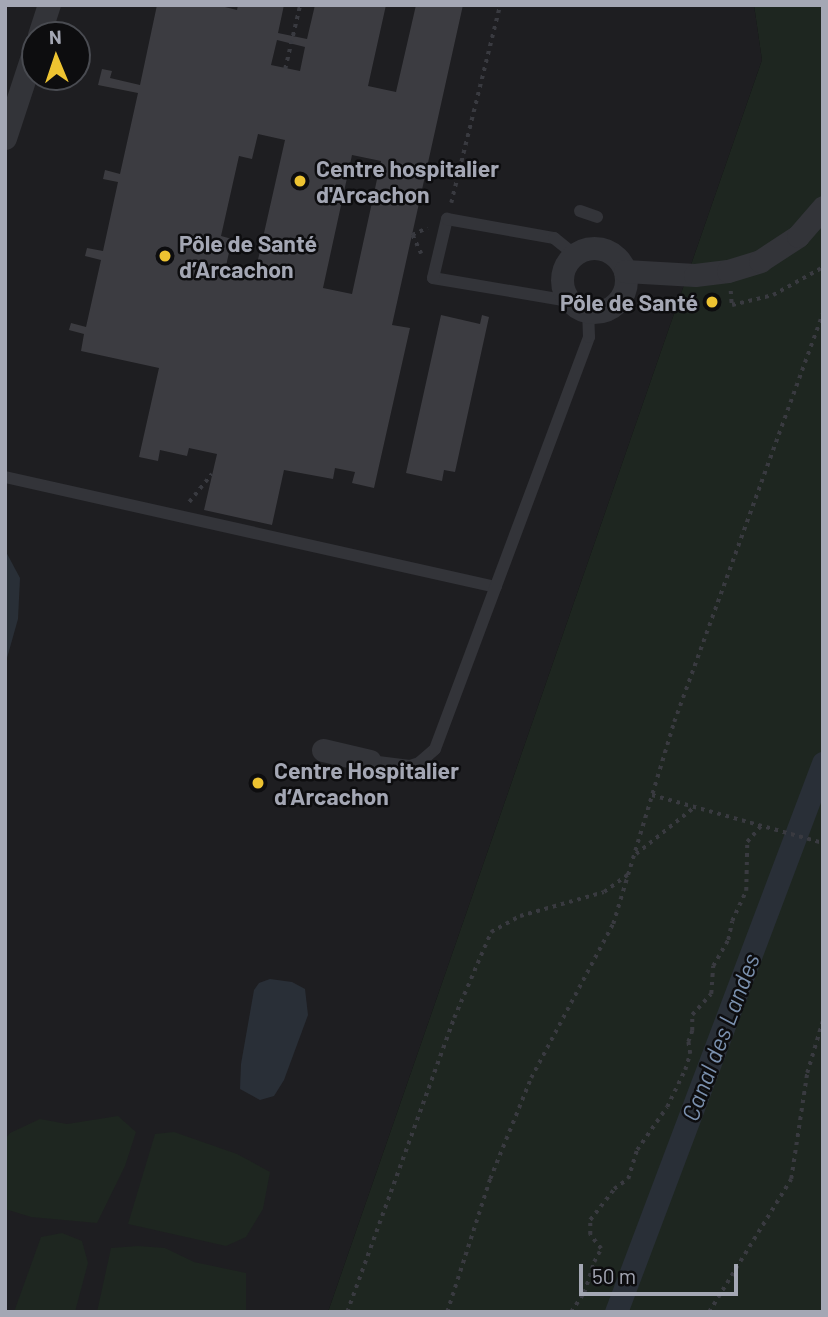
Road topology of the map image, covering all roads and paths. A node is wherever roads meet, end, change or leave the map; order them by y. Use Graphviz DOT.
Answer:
graph roads {
  1 [pos="300,5"];
  2 [pos="500,5"];
  3 [pos="285,69"];
  4 [pos="21,89"];
  5 [pos="5,138"];
  6 [pos="823,207"];
  7 [pos="580,211"];
  8 [pos="597,217"];
  9 [pos="447,219"];
  10 [pos="575,255"];
  11 [pos="823,267"];
  12 [pos="625,271"];
  13 [pos="728,271"];
  14 [pos="579,307"];
  15 [pos="823,313"];
  16 [pos="212,474"];
  17 [pos="5,477"];
  18 [pos="178,516"];
  19 [pos="496,587"];
  20 [pos="323,750"];
  21 [pos="370,761"];
  22 [pos="652,795"];
  23 [pos="693,808"];
  24 [pos="762,825"];
  25 [pos="823,843"];
  26 [pos="634,856"];
  27 [pos="629,873"];
  28 [pos="823,1020"];
  29 [pos="347,1312"];
  30 [pos="447,1312"];
  31 [pos="572,1312"];
  32 [pos="709,1312"];
  1 -- 3 [label="path"];
  2 -- 9 [label="path"];
  4 -- 5 [label="street"];
  6 -- 13 [label="street"];
  7 -- 8 [label="lane"];
  9 -- 10 [label="lane"];
  9 -- 14 [label="lane"];
  10 -- 12 [label="street"];
  10 -- 14 [label="street"];
  11 -- 13 [label="path"];
  12 -- 13 [label="street"];
  12 -- 14 [label="street"];
  14 -- 19 [label="lane"];
  15 -- 22 [label="path"];
  16 -- 18 [label="path"];
  17 -- 18 [label="lane"];
  18 -- 19 [label="lane"];
  19 -- 21 [label="lane"];
  20 -- 21 [label="street"];
  22 -- 23 [label="path"];
  22 -- 26 [label="path"];
  23 -- 24 [label="path"];
  23 -- 26 [label="path"];
  24 -- 25 [label="path"];
  24 -- 31 [label="path"];
  26 -- 27 [label="path"];
  27 -- 29 [label="path"];
  27 -- 30 [label="path"];
  28 -- 32 [label="path"];
}
